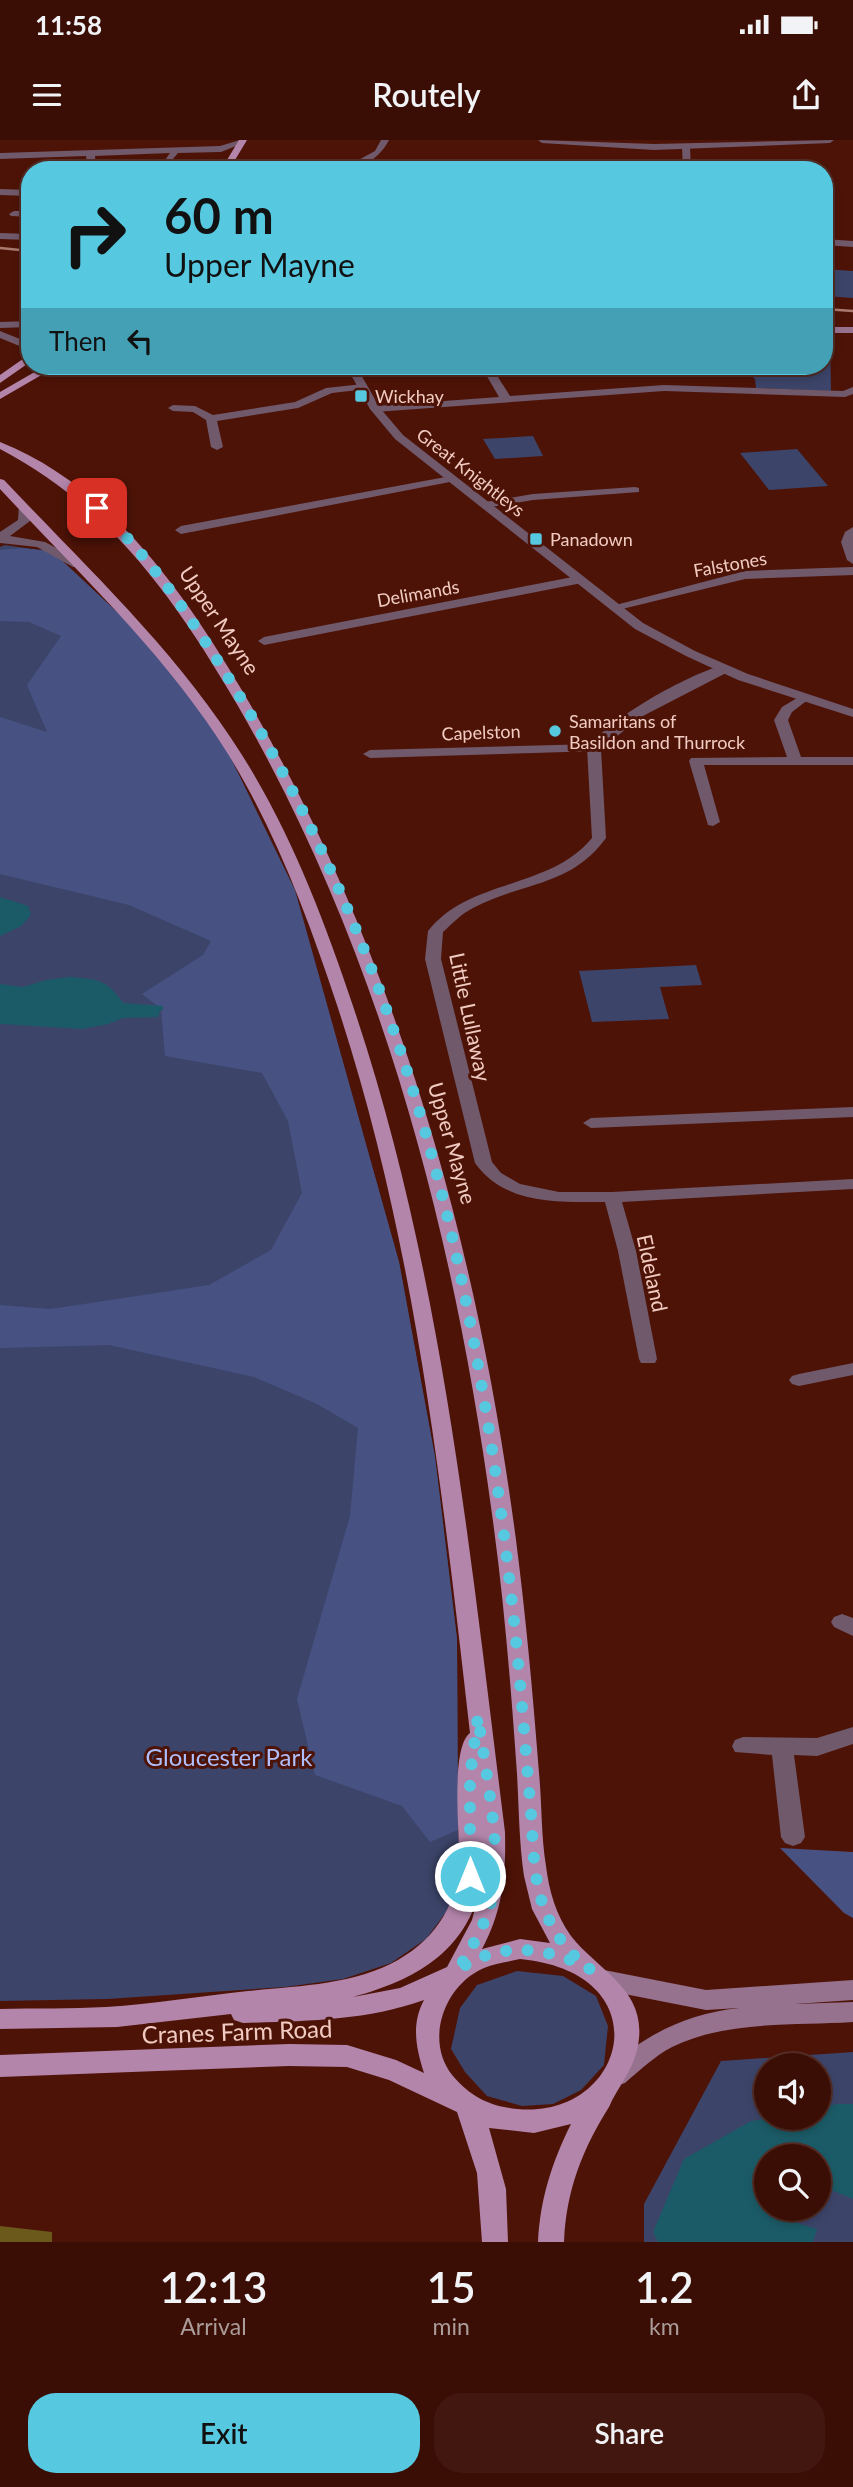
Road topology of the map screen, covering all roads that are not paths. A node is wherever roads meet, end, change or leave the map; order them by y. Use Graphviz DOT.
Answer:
graph roads {
  1 [pos="385,140"];
  2 [pos="542,140"];
  3 [pos="830,140"];
  4 [pos="245,141"];
  5 [pos="654,143"];
  6 [pos="687,147"];
  7 [pos="176,150"];
  8 [pos="201,150"];
  9 [pos="90,152"];
  10 [pos="0,156"];
  11 [pos="91,161"];
  12 [pos="168,161"];
  13 [pos="229,161"];
  14 [pos="233,161"];
  15 [pos="362,161"];
  16 [pos="687,161"];
  17 [pos="0,192"];
  18 [pos="21,193"];
  19 [pos="0,236"];
  20 [pos="21,237"];
  21 [pos="833,243"];
  22 [pos="853,244"];
  23 [pos="0,324"];
  24 [pos="21,324"];
  25 [pos="833,330"];
  26 [pos="853,330"];
  27 [pos="0,334"];
  28 [pos="21,343"];
  29 [pos="21,364"];
  30 [pos="36,375"];
  31 [pos="356,375"];
  32 [pos="492,375"];
  33 [pos="0,380"];
  34 [pos="363,387"];
  35 [pos="853,390"];
  36 [pos="0,396"];
  37 [pos="506,398"];
  38 [pos="173,408"];
  39 [pos="374,409"];
  40 [pos="211,419"];
  41 [pos="0,445"];
  42 [pos="218,447"];
  43 [pos="451,479"];
  44 [pos="0,482"];
  45 [pos="635,489"];
  46 [pos="485,505"];
  47 [pos="23,507"];
  48 [pos="181,530"];
  49 [pos="853,531"];
  50 [pos="0,538"];
  51 [pos="853,560"];
  52 [pos="79,566"];
  53 [pos="853,571"];
  54 [pos="578,580"];
  55 [pos="614,607"];
  56 [pos="264,640"];
  57 [pos="723,669"];
  58 [pos="802,699"];
  59 [pos="853,713"];
  60 [pos="594,748"];
  61 [pos="370,754"];
  62 [pos="795,759"];
  63 [pos="853,761"];
  64 [pos="713,822"];
  65 [pos="853,1112"];
  66 [pos="591,1123"];
  67 [pos="853,1184"];
  68 [pos="612,1198"];
  69 [pos="648,1359"];
  70 [pos="853,1369"];
  71 [pos="799,1380"];
  72 [pos="478,1716"];
  73 [pos="853,1735"];
  74 [pos="743,1746"];
  75 [pos="782,1746"];
  76 [pos="793,1837"];
  77 [pos="455,1972"];
  78 [pos="597,1974"];
  79 [pos="853,1990"];
  80 [pos="853,2011"];
  81 [pos="108,2017"];
  82 [pos="0,2019"];
  83 [pos="0,2066"];
  84 [pos="613,2079"];
  85 [pos="466,2107"];
  86 [pos="495,2242"];
  87 [pos="551,2242"];
  1 -- 15 [label="street"];
  2 -- 5 [label="street"];
  3 -- 6 [label="street"];
  4 -- 8 [label="street"];
  4 -- 14 [label="main road"];
  5 -- 6 [label="street"];
  6 -- 16 [label="street"];
  7 -- 8 [label="street"];
  7 -- 9 [label="street"];
  7 -- 12 [label="street"];
  8 -- 13 [label="street"];
  9 -- 10 [label="street"];
  9 -- 11 [label="street"];
  17 -- 18 [label="street"];
  19 -- 20 [label="street"];
  21 -- 22 [label="street"];
  23 -- 24 [label="street"];
  25 -- 26 [label="main road"];
  27 -- 28 [label="street"];
  29 -- 33 [label="main road"];
  30 -- 36 [label="main road"];
  31 -- 34 [label="street, Great Knightleys"];
  32 -- 37 [label="street"];
  34 -- 39 [label="street, Great Knightleys"];
  34 -- 40 [label="street"];
  35 -- 37 [label="street"];
  37 -- 39 [label="street"];
  38 -- 40 [label="street"];
  39 -- 43 [label="street, Great Knightleys"];
  40 -- 42 [label="street"];
  41 -- 78 [label="main road, Upper Mayne"];
  43 -- 46 [label="street, Great Knightleys"];
  43 -- 48 [label="street"];
  44 -- 47 [label="main road"];
  45 -- 46 [label="street"];
  46 -- 54 [label="street, Great Knightleys"];
  47 -- 50 [label="street"];
  47 -- 52 [label="main road"];
  49 -- 51 [label="street"];
  50 -- 52 [label="street"];
  52 -- 72 [label="main road"];
  53 -- 55 [label="street, Falstones"];
  54 -- 55 [label="street, Great Knightleys"];
  54 -- 56 [label="street, Delimands"];
  55 -- 57 [label="street, Great Knightleys"];
  57 -- 58 [label="street, Great Knightleys"];
  57 -- 60 [label="street"];
  58 -- 59 [label="street, Great Knightleys"];
  58 -- 62 [label="street"];
  60 -- 61 [label="street, Capelston"];
  60 -- 68 [label="street, Little Lullaway"];
  62 -- 63 [label="street"];
  62 -- 64 [label="street"];
  65 -- 66 [label="street"];
  67 -- 68 [label="street, Little Lullaway"];
  68 -- 69 [label="street, Eldeland"];
  70 -- 71 [label="street"];
  72 -- 77 [label="main road"];
  72 -- 81 [label="main road"];
  73 -- 75 [label="street"];
  74 -- 75 [label="street"];
  75 -- 76 [label="street"];
  77 -- 78 [label="main road"];
  77 -- 81 [label="main road, Cranes Farm Road"];
  77 -- 85 [label="main road"];
  78 -- 79 [label="main road"];
  78 -- 84 [label="main road"];
  80 -- 84 [label="main road"];
  81 -- 82 [label="main road, Cranes Farm Road"];
  83 -- 85 [label="main road, Cranes Farm Road"];
  84 -- 85 [label="main road"];
  84 -- 87 [label="main road"];
  85 -- 86 [label="main road"];
}
